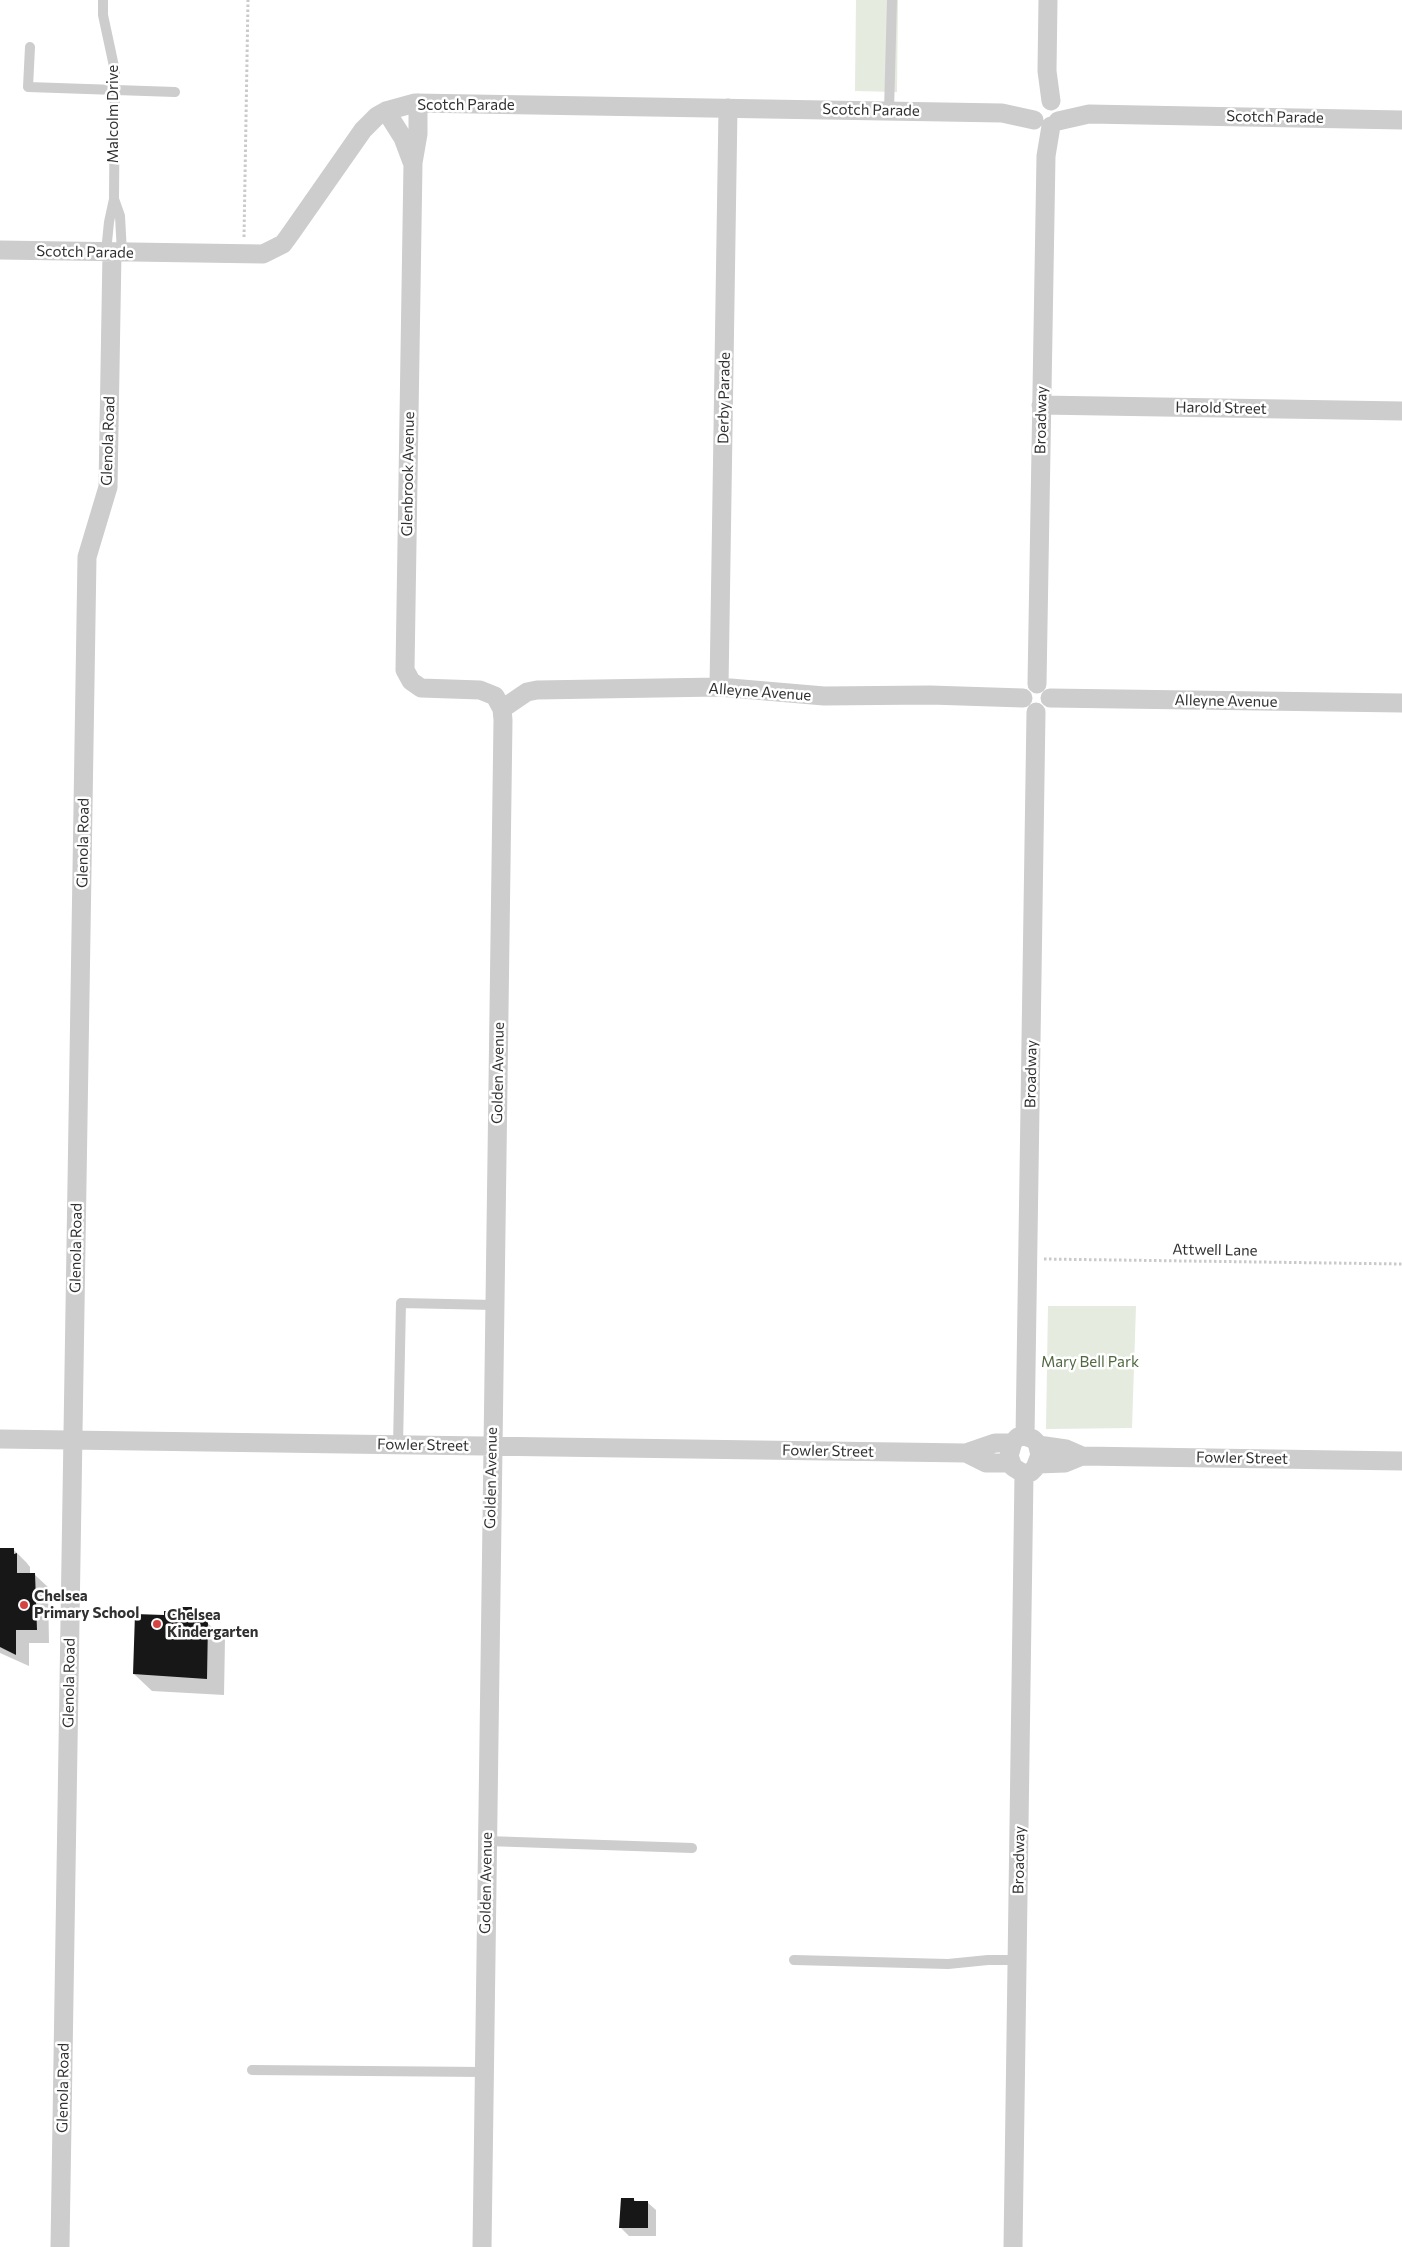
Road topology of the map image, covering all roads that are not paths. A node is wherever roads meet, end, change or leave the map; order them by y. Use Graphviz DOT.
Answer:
graph roads {
  1 [pos="103,0"];
  2 [pos="892,0"];
  3 [pos="1048,0"];
  4 [pos="30,47"];
  5 [pos="115,91"];
  6 [pos="175,92"];
  7 [pos="418,103"];
  8 [pos="728,108"];
  9 [pos="386,111"];
  10 [pos="889,111"];
  11 [pos="1046,113"];
  12 [pos="1402,120"];
  13 [pos="413,163"];
  14 [pos="114,199"];
  15 [pos="0,250"];
  16 [pos="113,252"];
  17 [pos="1041,405"];
  18 [pos="1402,410"];
  19 [pos="1037,684"];
  20 [pos="719,688"];
  21 [pos="1023,698"];
  22 [pos="1050,698"];
  23 [pos="1402,703"];
  24 [pos="502,709"];
  25 [pos="1036,712"];
  26 [pos="494,1305"];
  27 [pos="0,1439"];
  28 [pos="73,1440"];
  29 [pos="398,1445"];
  30 [pos="492,1446"];
  31 [pos="1025,1454"];
  32 [pos="1402,1461"];
  33 [pos="487,1841"];
  34 [pos="692,1848"];
  35 [pos="794,1960"];
  36 [pos="1017,1960"];
  37 [pos="252,2070"];
  38 [pos="484,2072"];
  39 [pos="60,2247"];
  40 [pos="482,2247"];
  41 [pos="1012,2247"];
  1 -- 5 [label="lane, Malcolm Drive"];
  2 -- 10 [label="lane"];
  3 -- 11 [label="street, Broadway"];
  4 -- 5 [label="lane"];
  5 -- 6 [label="lane"];
  5 -- 14 [label="lane, Malcolm Drive"];
  7 -- 8 [label="street, Scotch Parade"];
  7 -- 9 [label="street, Scotch Parade"];
  7 -- 13 [label="street, Glenbrook Avenue"];
  8 -- 10 [label="street, Scotch Parade"];
  8 -- 20 [label="street, Derby Parade"];
  9 -- 13 [label="street, Glenbrook Avenue"];
  9 -- 16 [label="street, Scotch Parade"];
  10 -- 11 [label="street, Scotch Parade"];
  11 -- 12 [label="street, Scotch Parade"];
  11 -- 17 [label="street, Broadway"];
  13 -- 24 [label="street, Glenbrook Avenue"];
  14 -- 16 [label="lane, Malcolm Drive"];
  14 -- 16 [label="lane, Malcolm Drive"];
  15 -- 16 [label="street, Scotch Parade"];
  16 -- 28 [label="street, Glenola Road"];
  17 -- 18 [label="street, Harold Street"];
  17 -- 19 [label="street, Broadway"];
  19 -- 21 [label="street"];
  19 -- 22 [label="street"];
  20 -- 21 [label="street, Alleyne Avenue"];
  20 -- 24 [label="street, Alleyne Avenue"];
  21 -- 25 [label="street"];
  22 -- 23 [label="street, Alleyne Avenue"];
  22 -- 25 [label="street"];
  24 -- 26 [label="street, Golden Avenue"];
  25 -- 31 [label="street, Broadway"];
  26 -- 29 [label="lane"];
  26 -- 30 [label="street, Golden Avenue"];
  27 -- 28 [label="street, Fowler Street"];
  28 -- 29 [label="street, Fowler Street"];
  28 -- 39 [label="street, Glenola Road"];
  29 -- 30 [label="street, Fowler Street"];
  30 -- 31 [label="street, Fowler Street"];
  30 -- 33 [label="street, Golden Avenue"];
  31 -- 32 [label="street, Fowler Street"];
  31 -- 36 [label="street, Broadway"];
  33 -- 34 [label="lane"];
  33 -- 38 [label="street, Golden Avenue"];
  35 -- 36 [label="lane"];
  36 -- 41 [label="street, Broadway"];
  37 -- 38 [label="lane"];
  38 -- 40 [label="street, Golden Avenue"];
}
